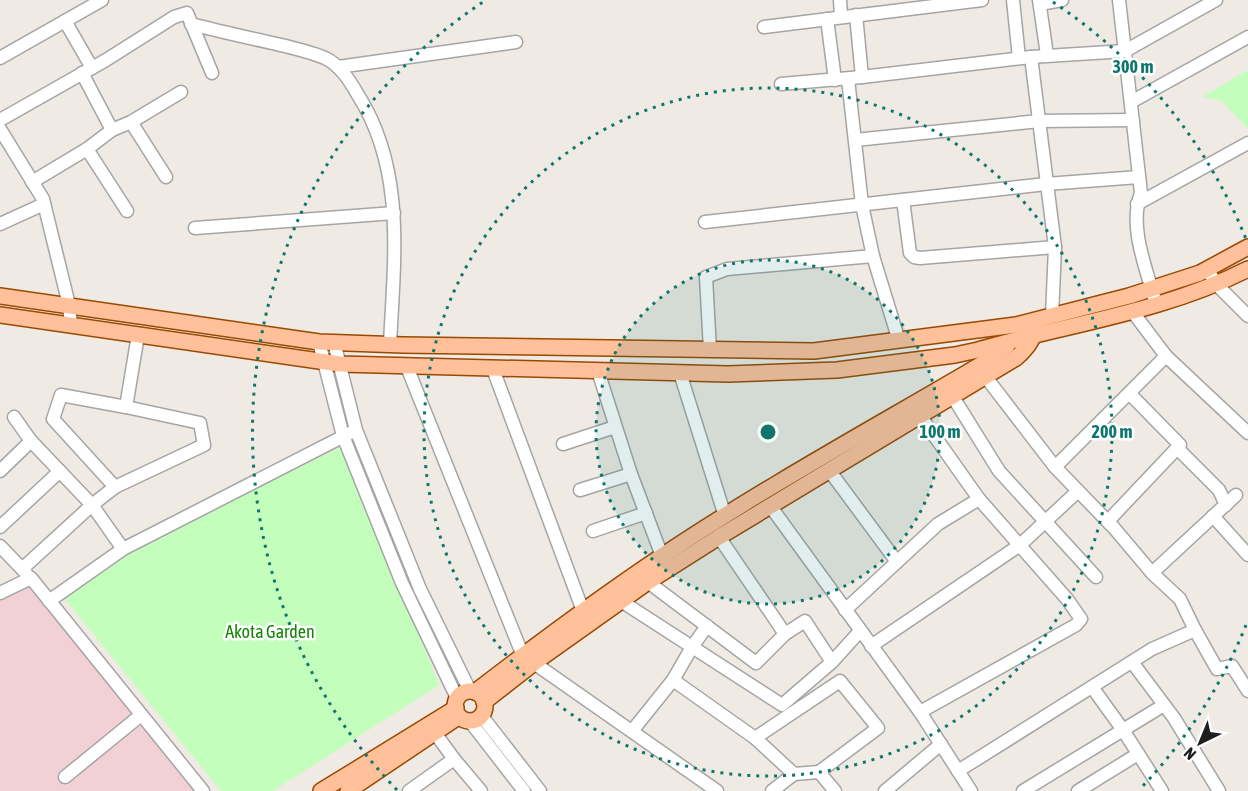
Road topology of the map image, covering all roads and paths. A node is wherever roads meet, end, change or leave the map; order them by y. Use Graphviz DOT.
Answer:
graph roads {
  1 [pos="102,0"];
  2 [pos="840,0"];
  3 [pos="982,0"];
  4 [pos="1013,0"];
  5 [pos="1062,0"];
  6 [pos="1216,0"];
  7 [pos="1121,1"];
  8 [pos="1040,2"];
  9 [pos="856,15"];
  10 [pos="841,17"];
  11 [pos="827,19"];
  12 [pos="65,21"];
  13 [pos="191,24"];
  14 [pos="764,27"];
  15 [pos="1248,36"];
  16 [pos="516,42"];
  17 [pos="1125,51"];
  18 [pos="1047,56"];
  19 [pos="0,58"];
  20 [pos="1025,58"];
  21 [pos="338,67"];
  22 [pos="87,70"];
  23 [pos="212,73"];
  24 [pos="862,77"];
  25 [pos="848,79"];
  26 [pos="835,80"];
  27 [pos="781,84"];
  28 [pos="181,92"];
  29 [pos="1131,102"];
  30 [pos="0,120"];
  31 [pos="1133,120"];
  32 [pos="1039,121"];
  33 [pos="131,122"];
  34 [pos="0,129"];
  35 [pos="112,130"];
  36 [pos="855,140"];
  37 [pos="1248,143"];
  38 [pos="87,149"];
  39 [pos="166,177"];
  40 [pos="1139,177"];
  41 [pos="32,182"];
  42 [pos="1046,184"];
  43 [pos="903,200"];
  44 [pos="44,204"];
  45 [pos="1137,204"];
  46 [pos="862,205"];
  47 [pos="127,211"];
  48 [pos="394,213"];
  49 [pos="705,222"];
  50 [pos="0,224"];
  51 [pos="195,228"];
  52 [pos="1248,247"];
  53 [pos="1055,248"];
  54 [pos="873,256"];
  55 [pos="1207,269"];
  56 [pos="1248,269"];
  57 [pos="1217,285"];
  58 [pos="0,296"];
  59 [pos="1154,296"];
  60 [pos="69,305"];
  61 [pos="1132,311"];
  62 [pos="0,315"];
  63 [pos="1052,316"];
  64 [pos="1248,316"];
  65 [pos="71,325"];
  66 [pos="1034,328"];
  67 [pos="1015,332"];
  68 [pos="138,335"];
  69 [pos="899,341"];
  70 [pos="319,342"];
  71 [pos="334,342"];
  72 [pos="390,344"];
  73 [pos="710,350"];
  74 [pos="1166,356"];
  75 [pos="332,364"];
  76 [pos="407,367"];
  77 [pos="493,369"];
  78 [pos="598,371"];
  79 [pos="680,373"];
  80 [pos="985,376"];
  81 [pos="1129,393"];
  82 [pos="953,397"];
  83 [pos="126,407"];
  84 [pos="14,417"];
  85 [pos="921,417"];
  86 [pos="615,427"];
  87 [pos="356,430"];
  88 [pos="1248,434"];
  89 [pos="343,436"];
  90 [pos="31,441"];
  91 [pos="563,444"];
  92 [pos="1177,448"];
  93 [pos="1054,467"];
  94 [pos="829,470"];
  95 [pos="0,471"];
  96 [pos="60,471"];
  97 [pos="631,474"];
  98 [pos="116,487"];
  99 [pos="580,490"];
  100 [pos="1078,491"];
  101 [pos="1236,495"];
  102 [pos="979,499"];
  103 [pos="92,505"];
  104 [pos="1226,505"];
  105 [pos="771,507"];
  106 [pos="646,513"];
  107 [pos="725,516"];
  108 [pos="1213,516"];
  109 [pos="1046,521"];
  110 [pos="1108,521"];
  111 [pos="0,527"];
  112 [pos="593,531"];
  113 [pos="719,537"];
  114 [pos="1020,545"];
  115 [pos="0,546"];
  116 [pos="123,549"];
  117 [pos="405,550"];
  118 [pos="390,555"];
  119 [pos="1248,555"];
  120 [pos="662,556"];
  121 [pos="897,562"];
  122 [pos="1152,573"];
  123 [pos="27,574"];
  124 [pos="1096,577"];
  125 [pos="648,582"];
  126 [pos="0,593"];
  127 [pos="49,601"];
  128 [pos="621,601"];
  129 [pos="845,610"];
  130 [pos="583,611"];
  131 [pos="708,626"];
  132 [pos="1195,630"];
  133 [pos="860,631"];
  134 [pos="785,634"];
  135 [pos="871,646"];
  136 [pos="692,647"];
  137 [pos="528,659"];
  138 [pos="832,662"];
  139 [pos="1132,662"];
  140 [pos="673,680"];
  141 [pos="1092,687"];
  142 [pos="1248,691"];
  143 [pos="469,705"];
  144 [pos="1164,705"];
  145 [pos="920,712"];
  146 [pos="141,715"];
  147 [pos="1123,730"];
  148 [pos="632,731"];
  149 [pos="435,733"];
  150 [pos="755,738"];
  151 [pos="941,744"];
  152 [pos="1138,754"];
  153 [pos="454,759"];
  154 [pos="958,771"];
  155 [pos="819,772"];
  156 [pos="794,774"];
  157 [pos="65,777"];
  158 [pos="424,787"];
  159 [pos="968,789"];
  160 [pos="203,791"];
  161 [pos="321,791"];
  162 [pos="348,791"];
  163 [pos="409,791"];
  164 [pos="481,791"];
  165 [pos="524,791"];
  166 [pos="540,791"];
  167 [pos="717,791"];
  168 [pos="772,791"];
  169 [pos="835,791"];
  170 [pos="885,791"];
  171 [pos="1023,791"];
  172 [pos="1078,791"];
  173 [pos="1162,791"];
  174 [pos="1219,791"];
  1 -- 12 [label="street"];
  2 -- 10 [label="street"];
  3 -- 9 [label="street"];
  4 -- 20 [label="street"];
  5 -- 8 [label="street"];
  6 -- 17 [label="street"];
  7 -- 17 [label="street"];
  8 -- 18 [label="street"];
  9 -- 10 [label="street"];
  9 -- 24 [label="street"];
  10 -- 11 [label="street"];
  11 -- 14 [label="street"];
  11 -- 26 [label="street"];
  12 -- 19 [label="street"];
  12 -- 22 [label="street"];
  13 -- 21 [label="street"];
  13 -- 22 [label="street"];
  13 -- 23 [label="street"];
  15 -- 29 [label="street"];
  16 -- 21 [label="street"];
  17 -- 18 [label="street"];
  17 -- 29 [label="street"];
  18 -- 20 [label="street"];
  20 -- 24 [label="street"];
  20 -- 32 [label="street"];
  21 -- 48 [label="street"];
  22 -- 30 [label="street"];
  22 -- 35 [label="street"];
  24 -- 25 [label="street"];
  25 -- 26 [label="street"];
  25 -- 36 [label="street"];
  26 -- 27 [label="street"];
  28 -- 33 [label="street"];
  29 -- 31 [label="street"];
  31 -- 32 [label="street"];
  31 -- 40 [label="street"];
  32 -- 36 [label="street"];
  32 -- 42 [label="street"];
  33 -- 35 [label="street"];
  33 -- 39 [label="street"];
  34 -- 41 [label="street"];
  35 -- 38 [label="street"];
  36 -- 46 [label="street"];
  37 -- 45 [label="street"];
  38 -- 41 [label="street"];
  38 -- 47 [label="street"];
  40 -- 42 [label="street"];
  40 -- 45 [label="street"];
  41 -- 44 [label="street"];
  42 -- 43 [label="street"];
  42 -- 53 [label="street"];
  43 -- 46 [label="street"];
  43 -- 53 [label="street"];
  44 -- 50 [label="street"];
  44 -- 60 [label="street"];
  45 -- 59 [label="street"];
  46 -- 49 [label="street"];
  46 -- 54 [label="street"];
  48 -- 51 [label="street"];
  48 -- 72 [label="street"];
  52 -- 55 [label="main road"];
  53 -- 63 [label="street"];
  54 -- 69 [label="street"];
  54 -- 73 [label="street"];
  55 -- 57 [label="street"];
  55 -- 59 [label="main road"];
  56 -- 57 [label="main road"];
  57 -- 59 [label="main road"];
  57 -- 64 [label="street"];
  58 -- 60 [label="main road"];
  59 -- 61 [label="main road"];
  59 -- 63 [label="main road"];
  60 -- 65 [label="street"];
  60 -- 70 [label="main road"];
  61 -- 66 [label="main road"];
  61 -- 74 [label="street"];
  62 -- 65 [label="main road"];
  63 -- 66 [label="main road"];
  65 -- 68 [label="main road"];
  66 -- 67 [label="main road"];
  66 -- 80 [label="main road"];
  67 -- 69 [label="main road"];
  67 -- 79 [label="main road"];
  67 -- 107 [label="main road"];
  68 -- 75 [label="main road"];
  68 -- 83 [label="street"];
  69 -- 73 [label="main road"];
  70 -- 71 [label="main road"];
  70 -- 75 [label="street"];
  71 -- 72 [label="main road"];
  71 -- 75 [label="street"];
  72 -- 73 [label="main road"];
  74 -- 81 [label="street"];
  74 -- 88 [label="street"];
  75 -- 76 [label="main road"];
  75 -- 87 [label="street"];
  75 -- 89 [label="street"];
  76 -- 77 [label="main road"];
  76 -- 137 [label="street"];
  77 -- 78 [label="main road"];
  77 -- 130 [label="street"];
  78 -- 79 [label="main road"];
  78 -- 86 [label="street"];
  79 -- 107 [label="street"];
  80 -- 82 [label="main road"];
  80 -- 93 [label="street"];
  81 -- 92 [label="street"];
  81 -- 93 [label="street"];
  82 -- 85 [label="main road"];
  82 -- 109 [label="street"];
  83 -- 98 [label="street"];
  83 -- 98 [label="street"];
  84 -- 90 [label="street"];
  85 -- 94 [label="main road"];
  85 -- 102 [label="street"];
  86 -- 91 [label="street"];
  86 -- 97 [label="street"];
  87 -- 89 [label="street"];
  87 -- 117 [label="street"];
  89 -- 116 [label="street"];
  89 -- 118 [label="street"];
  90 -- 95 [label="street"];
  90 -- 96 [label="street"];
  92 -- 104 [label="street"];
  92 -- 110 [label="street"];
  93 -- 100 [label="street"];
  94 -- 105 [label="main road"];
  94 -- 121 [label="street"];
  96 -- 103 [label="street"];
  96 -- 111 [label="street"];
  97 -- 99 [label="street"];
  97 -- 106 [label="street"];
  98 -- 103 [label="street"];
  100 -- 109 [label="street"];
  100 -- 110 [label="street"];
  101 -- 104 [label="street"];
  102 -- 114 [label="street"];
  102 -- 121 [label="street"];
  103 -- 116 [label="street"];
  103 -- 123 [label="street"];
  104 -- 108 [label="street"];
  105 -- 113 [label="main road"];
  105 -- 129 [label="street"];
  106 -- 112 [label="street"];
  106 -- 120 [label="street"];
  107 -- 120 [label="main road"];
  108 -- 119 [label="street"];
  108 -- 122 [label="street"];
  109 -- 114 [label="street"];
  109 -- 124 [label="street"];
  110 -- 122 [label="street"];
  113 -- 125 [label="main road"];
  113 -- 134 [label="street"];
  114 -- 135 [label="street"];
  114 -- 145 [label="street"];
  115 -- 123 [label="street"];
  116 -- 127 [label="street"];
  117 -- 118 [label="street"];
  117 -- 143 [label="street"];
  118 -- 143 [label="street"];
  120 -- 130 [label="main road"];
  121 -- 129 [label="street"];
  122 -- 132 [label="street"];
  123 -- 126 [label="street"];
  123 -- 127 [label="street"];
  125 -- 128 [label="main road"];
  125 -- 131 [label="street"];
  127 -- 146 [label="street"];
  128 -- 136 [label="street"];
  128 -- 137 [label="main road"];
  129 -- 133 [label="street"];
  130 -- 137 [label="main road"];
  131 -- 134 [label="street"];
  131 -- 136 [label="street"];
  132 -- 139 [label="street"];
  132 -- 142 [label="street"];
  133 -- 135 [label="street"];
  133 -- 138 [label="street"];
  134 -- 138 [label="street"];
  135 -- 145 [label="street"];
  136 -- 138 [label="street"];
  136 -- 140 [label="street"];
  137 -- 143 [label="main road"];
  137 -- 148 [label="street"];
  139 -- 141 [label="street"];
  139 -- 144 [label="street"];
  140 -- 148 [label="street"];
  140 -- 150 [label="street"];
  141 -- 147 [label="street"];
  141 -- 154 [label="street"];
  143 -- 149 [label="main road"];
  143 -- 161 [label="main road"];
  143 -- 165 [label="street"];
  143 -- 166 [label="street"];
  144 -- 147 [label="street"];
  144 -- 174 [label="street"];
  145 -- 151 [label="street"];
  146 -- 157 [label="street"];
  146 -- 160 [label="street"];
  147 -- 152 [label="street"];
  147 -- 171 [label="street"];
  148 -- 167 [label="street"];
  149 -- 153 [label="street"];
  149 -- 162 [label="main road"];
  150 -- 155 [label="street"];
  150 -- 156 [label="street"];
  151 -- 154 [label="street"];
  151 -- 170 [label="street"];
  152 -- 172 [label="street"];
  152 -- 173 [label="street"];
  153 -- 158 [label="street"];
  153 -- 164 [label="street"];
  154 -- 159 [label="street"];
  155 -- 156 [label="street"];
  155 -- 169 [label="street"];
  156 -- 168 [label="street"];
  158 -- 163 [label="street"];
}
